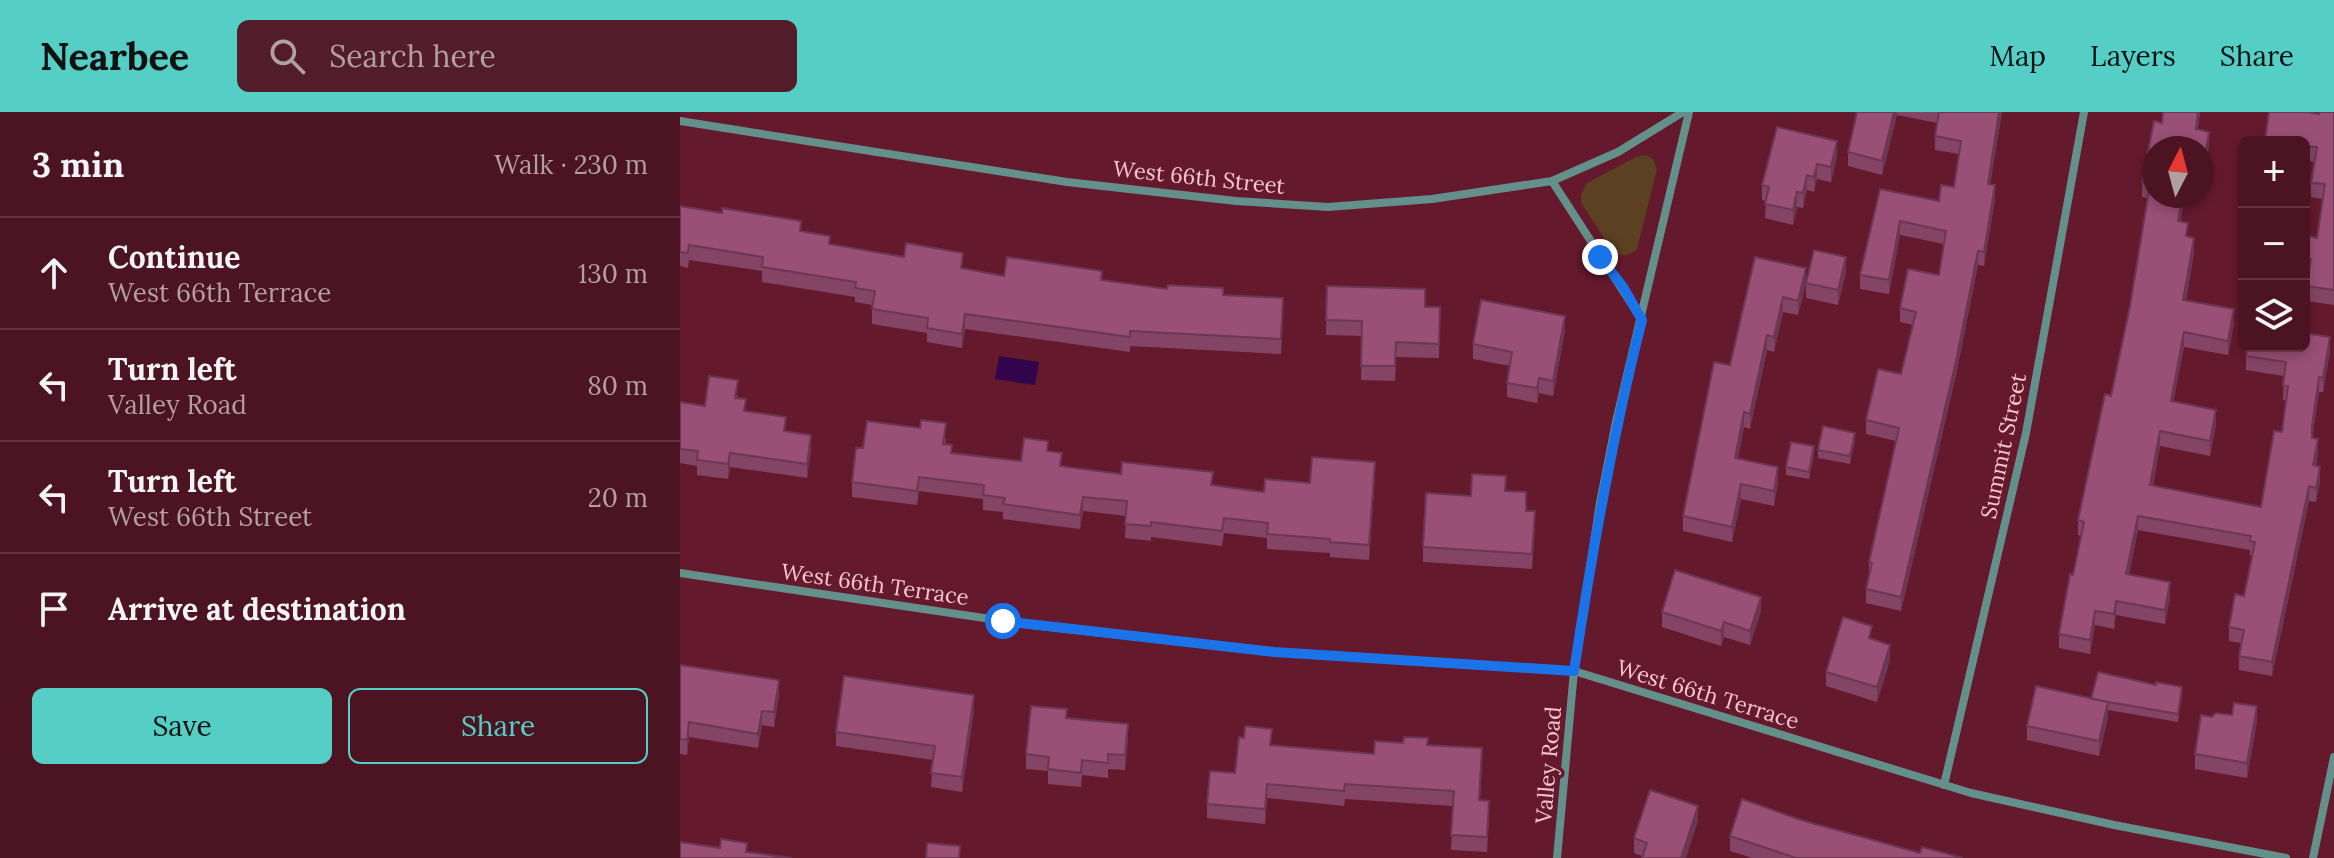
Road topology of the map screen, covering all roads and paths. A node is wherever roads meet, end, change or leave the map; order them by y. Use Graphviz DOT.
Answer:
graph roads {
  1 [pos="1683,112"];
  2 [pos="1689,112"];
  3 [pos="2084,112"];
  4 [pos="680,121"];
  5 [pos="1552,181"];
  6 [pos="1642,320"];
  7 [pos="680,573"];
  8 [pos="1574,671"];
  9 [pos="2334,757"];
  10 [pos="1944,785"];
  11 [pos="1557,858"];
  12 [pos="2286,858"];
  13 [pos="2313,858"];
  1 -- 5 [label="street, West 66th Street"];
  2 -- 6 [label="street, Valley Road"];
  3 -- 10 [label="street, Summit Street"];
  4 -- 5 [label="street, West 66th Street"];
  5 -- 6 [label="street"];
  6 -- 8 [label="street, Valley Road"];
  7 -- 8 [label="street, West 66th Terrace"];
  8 -- 10 [label="street, West 66th Terrace"];
  8 -- 11 [label="street, Valley Road"];
  9 -- 13 [label="street"];
  10 -- 12 [label="street, West 66th Terrace"];
}
